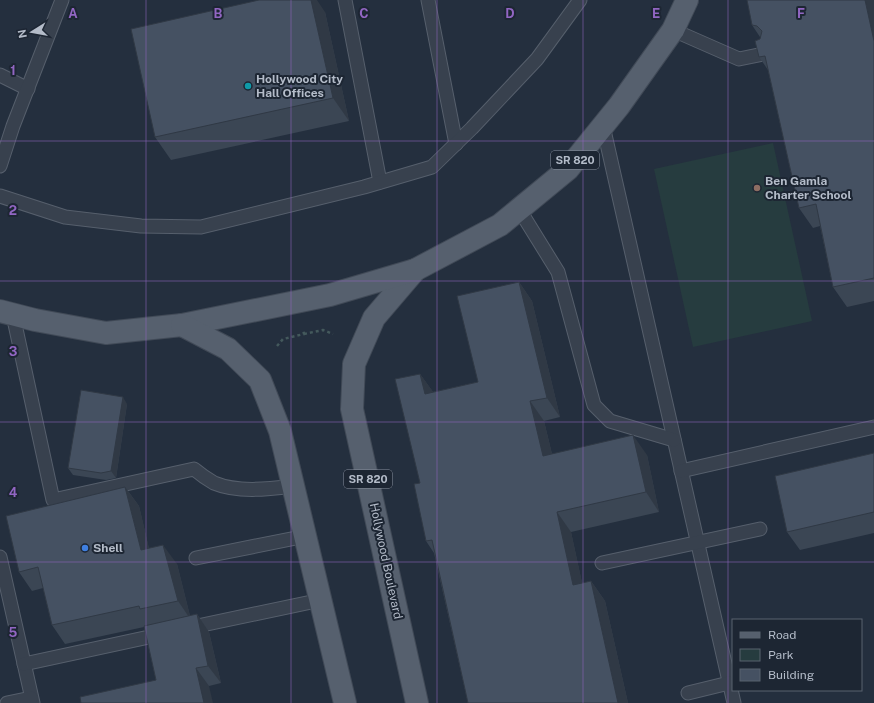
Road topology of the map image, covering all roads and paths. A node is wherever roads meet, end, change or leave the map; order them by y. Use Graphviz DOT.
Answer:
graph roads {
  1 [pos="62,0"];
  2 [pos="345,0"];
  3 [pos="428,0"];
  4 [pos="580,0"];
  5 [pos="687,0"];
  6 [pos="672,30"];
  7 [pos="768,53"];
  8 [pos="0,75"];
  9 [pos="28,89"];
  10 [pos="603,126"];
  11 [pos="456,144"];
  12 [pos="0,166"];
  13 [pos="380,182"];
  14 [pos="0,196"];
  15 [pos="519,209"];
  16 [pos="415,270"];
  17 [pos="7,313"];
  18 [pos="182,325"];
  19 [pos="304,334"];
  20 [pos="333,334"];
  21 [pos="874,427"];
  22 [pos="674,440"];
  23 [pos="681,472"];
  24 [pos="294,486"];
  25 [pos="760,530"];
  26 [pos="306,536"];
  27 [pos="697,543"];
  28 [pos="0,557"];
  29 [pos="196,558"];
  30 [pos="602,563"];
  31 [pos="321,600"];
  32 [pos="24,664"];
  33 [pos="729,683"];
  34 [pos="688,693"];
  35 [pos="32,700"];
  36 [pos="7,703"];
  37 [pos="345,703"];
  38 [pos="417,703"];
  39 [pos="734,703"];
  1 -- 9 [label="lane"];
  2 -- 13 [label="lane"];
  3 -- 11 [label="lane"];
  4 -- 11 [label="lane"];
  5 -- 6 [label="main road, SR 820"];
  6 -- 7 [label="lane"];
  6 -- 10 [label="main road, SR 820"];
  8 -- 9 [label="lane"];
  9 -- 12 [label="lane"];
  10 -- 15 [label="main road, SR 820"];
  10 -- 22 [label="lane"];
  11 -- 13 [label="lane"];
  13 -- 14 [label="lane"];
  15 -- 16 [label="main road, SR 820"];
  15 -- 22 [label="lane"];
  16 -- 18 [label="main road"];
  16 -- 38 [label="main road, Hollywood Boulevard / SR 820"];
  17 -- 18 [label="main road"];
  17 -- 24 [label="lane"];
  18 -- 24 [label="main road"];
  19 -- 20 [label="path"];
  21 -- 23 [label="lane"];
  22 -- 23 [label="lane"];
  23 -- 27 [label="lane"];
  24 -- 26 [label="main road"];
  25 -- 27 [label="lane"];
  26 -- 29 [label="lane"];
  26 -- 31 [label="main road"];
  27 -- 30 [label="lane"];
  27 -- 33 [label="lane"];
  28 -- 32 [label="lane"];
  31 -- 32 [label="lane"];
  31 -- 37 [label="main road"];
  32 -- 35 [label="lane"];
  33 -- 34 [label="lane"];
  33 -- 39 [label="lane"];
  35 -- 36 [label="lane"];
}
